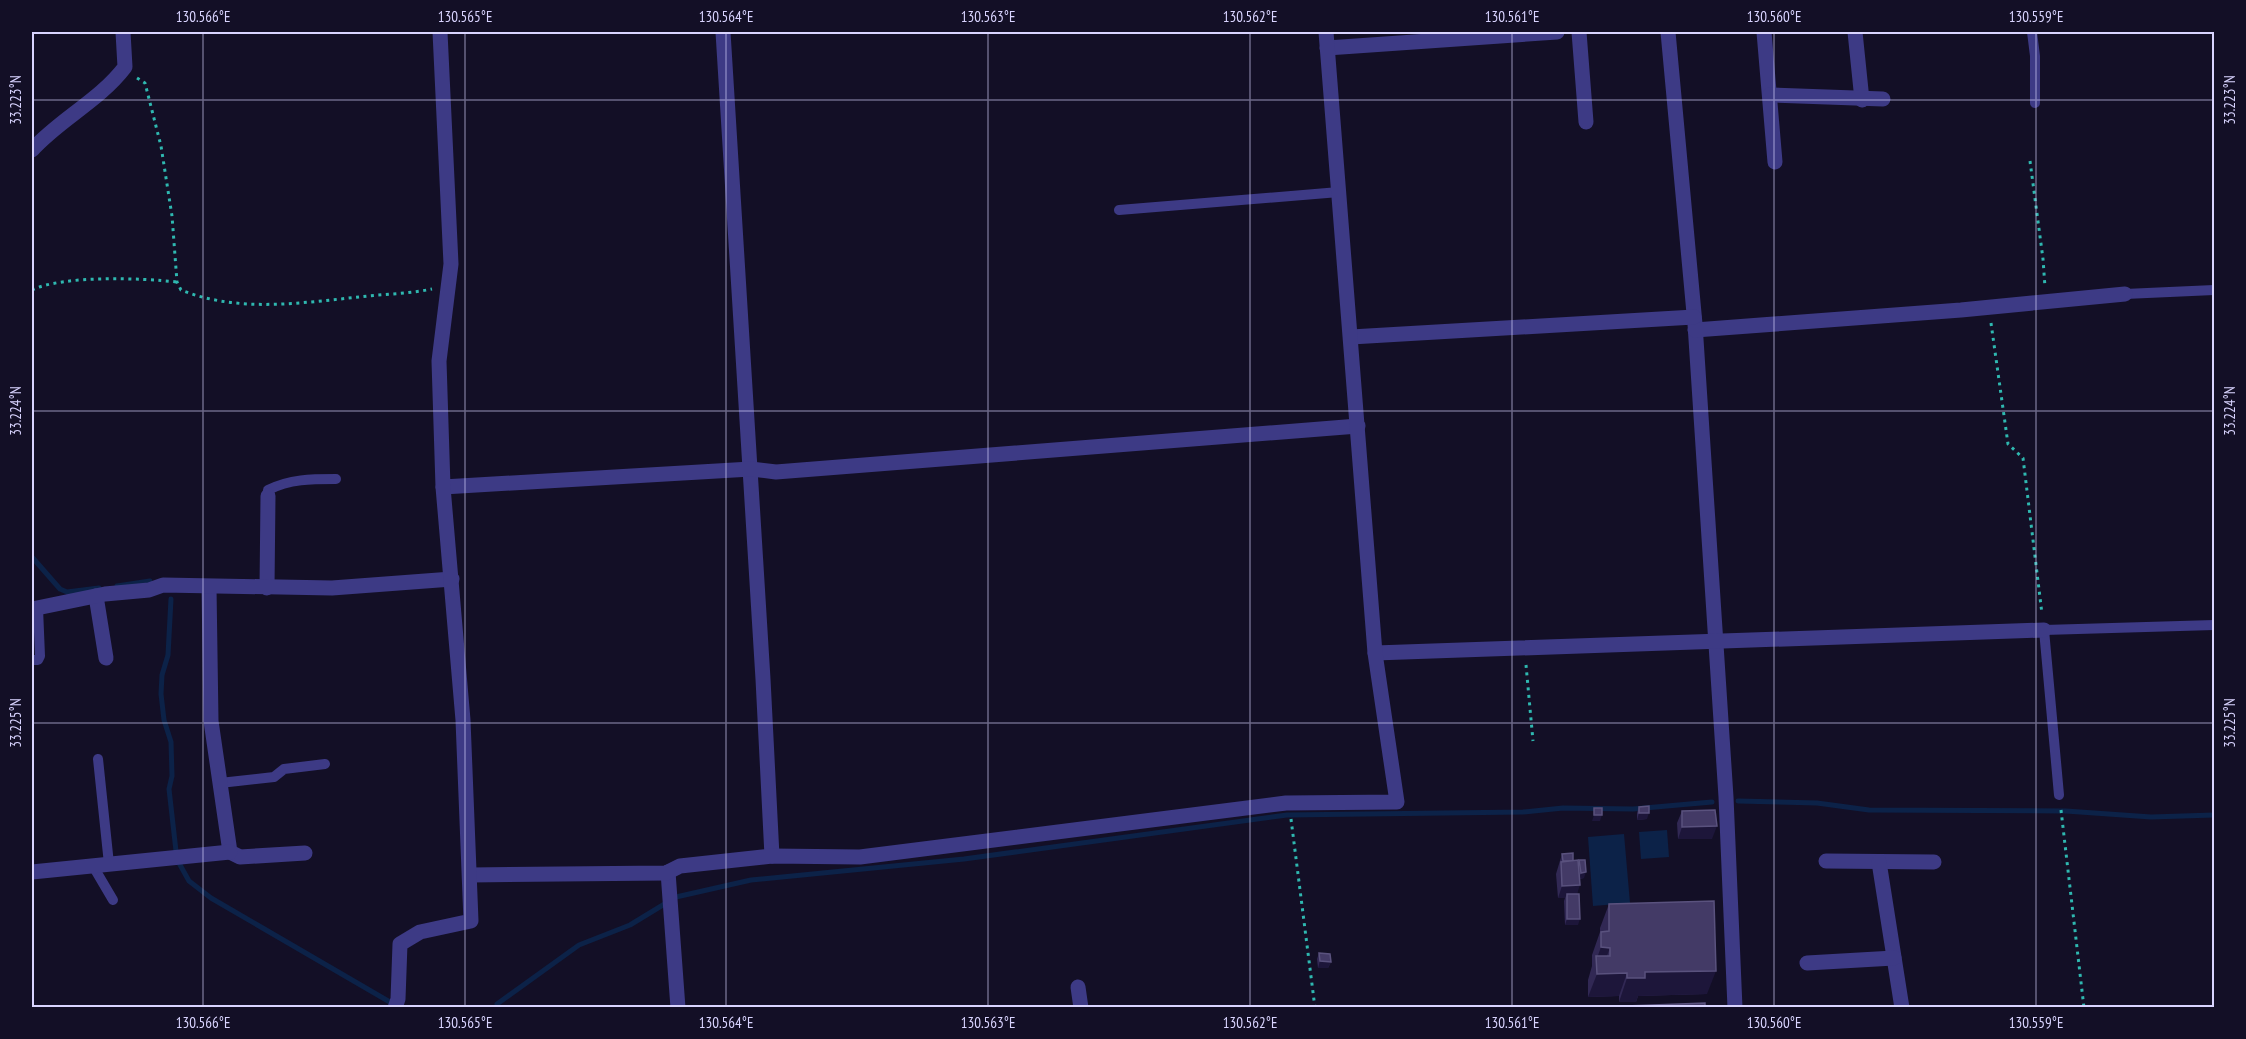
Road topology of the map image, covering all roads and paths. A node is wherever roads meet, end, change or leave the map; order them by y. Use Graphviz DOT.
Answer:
graph roads {
  1 [pos="123,32"];
  2 [pos="440,32"];
  3 [pos="723,32"];
  4 [pos="1326,32"];
  5 [pos="1557,32"];
  6 [pos="1579,32"];
  7 [pos="1668,32"];
  8 [pos="1764,32"];
  9 [pos="1854,32"];
  10 [pos="2032,32"];
  11 [pos="1328,48"];
  12 [pos="123,69"];
  13 [pos="1770,95"];
  14 [pos="1883,99"];
  15 [pos="1862,100"];
  16 [pos="2035,104"];
  17 [pos="1586,122"];
  18 [pos="32,150"];
  19 [pos="2030,161"];
  20 [pos="1775,162"];
  21 [pos="1339,192"];
  22 [pos="1119,210"];
  23 [pos="177,282"];
  24 [pos="448,285"];
  25 [pos="32,290"];
  26 [pos="2214,290"];
  27 [pos="2126,294"];
  28 [pos="2046,302"];
  29 [pos="1988,307"];
  30 [pos="1695,324"];
  31 [pos="1351,337"];
  32 [pos="1358,426"];
  33 [pos="751,469"];
  34 [pos="336,479"];
  35 [pos="443,487"];
  36 [pos="268,496"];
  37 [pos="452,579"];
  38 [pos="209,587"];
  39 [pos="267,588"];
  40 [pos="96,596"];
  41 [pos="35,608"];
  42 [pos="2214,625"];
  43 [pos="2044,630"];
  44 [pos="1716,641"];
  45 [pos="1525,648"];
  46 [pos="1375,653"];
  47 [pos="106,657"];
  48 [pos="32,660"];
  49 [pos="1533,741"];
  50 [pos="98,759"];
  51 [pos="325,764"];
  52 [pos="220,783"];
  53 [pos="2060,795"];
  54 [pos="1291,821"];
  55 [pos="230,852"];
  56 [pos="305,853"];
  57 [pos="772,856"];
  58 [pos="1826,861"];
  59 [pos="1879,862"];
  60 [pos="1934,862"];
  61 [pos="109,864"];
  62 [pos="93,866"];
  63 [pos="32,872"];
  64 [pos="668,872"];
  65 [pos="470,875"];
  66 [pos="113,900"];
  67 [pos="1894,958"];
  68 [pos="1807,963"];
  69 [pos="1078,987"];
  70 [pos="395,1008"];
  71 [pos="678,1008"];
  72 [pos="1081,1008"];
  73 [pos="1315,1008"];
  74 [pos="1735,1008"];
  75 [pos="1902,1008"];
  76 [pos="2084,1008"];
  1 -- 12 [label="street"];
  2 -- 24 [label="street"];
  3 -- 33 [label="street"];
  4 -- 11 [label="street"];
  5 -- 11 [label="street"];
  6 -- 17 [label="street"];
  7 -- 30 [label="street"];
  8 -- 13 [label="street"];
  9 -- 15 [label="street"];
  10 -- 16 [label="lane"];
  11 -- 21 [label="street"];
  12 -- 18 [label="street"];
  12 -- 23 [label="path"];
  13 -- 15 [label="street"];
  13 -- 20 [label="street"];
  14 -- 15 [label="street"];
  19 -- 28 [label="path"];
  21 -- 22 [label="lane"];
  21 -- 31 [label="street"];
  23 -- 24 [label="path"];
  23 -- 25 [label="path"];
  24 -- 35 [label="street"];
  26 -- 27 [label="lane"];
  27 -- 28 [label="street"];
  28 -- 29 [label="street"];
  29 -- 30 [label="street"];
  29 -- 43 [label="path"];
  30 -- 31 [label="street"];
  30 -- 44 [label="street"];
  31 -- 32 [label="street"];
  32 -- 33 [label="street"];
  32 -- 46 [label="street"];
  33 -- 35 [label="street"];
  33 -- 57 [label="street"];
  34 -- 36 [label="lane"];
  35 -- 37 [label="street"];
  36 -- 39 [label="street"];
  37 -- 39 [label="street"];
  37 -- 65 [label="street"];
  38 -- 39 [label="street"];
  38 -- 40 [label="street"];
  38 -- 52 [label="street"];
  40 -- 41 [label="street"];
  40 -- 47 [label="street"];
  41 -- 48 [label="lane"];
  42 -- 43 [label="lane"];
  43 -- 44 [label="street"];
  43 -- 53 [label="lane"];
  44 -- 45 [label="street"];
  44 -- 74 [label="street"];
  45 -- 46 [label="street"];
  45 -- 49 [label="path"];
  46 -- 57 [label="street"];
  50 -- 61 [label="lane"];
  51 -- 52 [label="lane"];
  52 -- 55 [label="street"];
  53 -- 76 [label="path"];
  54 -- 73 [label="path"];
  55 -- 56 [label="street"];
  55 -- 61 [label="street"];
  57 -- 64 [label="street"];
  58 -- 59 [label="street"];
  59 -- 60 [label="street"];
  59 -- 67 [label="street"];
  61 -- 62 [label="street"];
  62 -- 63 [label="street"];
  62 -- 66 [label="lane"];
  64 -- 65 [label="street"];
  64 -- 71 [label="street"];
  65 -- 70 [label="street"];
  67 -- 68 [label="street"];
  67 -- 75 [label="street"];
  69 -- 72 [label="street"];
}
